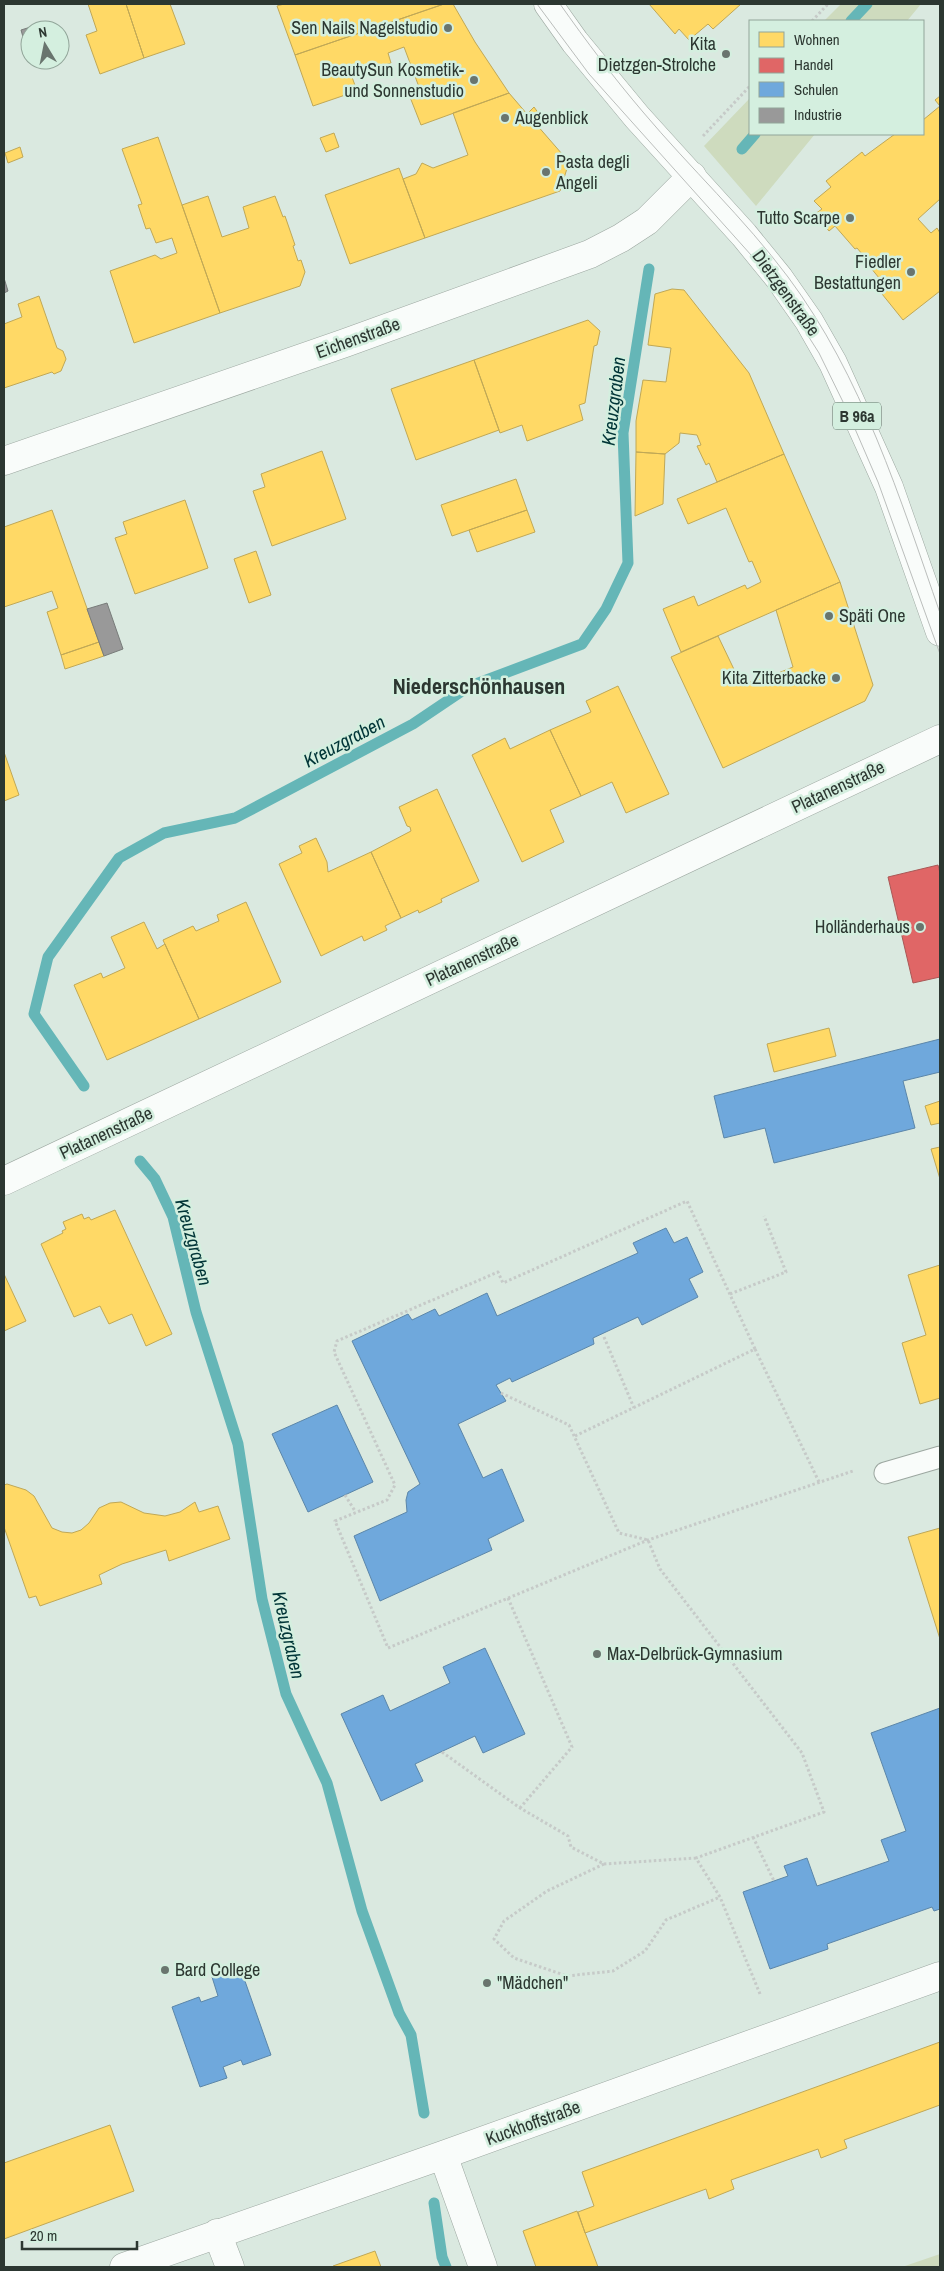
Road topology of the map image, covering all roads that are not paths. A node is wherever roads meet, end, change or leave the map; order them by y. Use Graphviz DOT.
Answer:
graph roads {
  1 [pos="548,4"];
  2 [pos="692,176"];
  3 [pos="4,461"];
  4 [pos="940,632"];
  5 [pos="940,739"];
  6 [pos="4,1181"];
  7 [pos="940,1457"];
  8 [pos="885,1473"];
  9 [pos="940,1976"];
  10 [pos="443,2155"];
  11 [pos="217,2233"];
  12 [pos="124,2267"];
  13 [pos="230,2267"];
  14 [pos="483,2267"];
  1 -- 2 [label="street, Dietzgenstraße / B 96a"];
  2 -- 3 [label="street, Eichenstraße"];
  2 -- 4 [label="street, Dietzgenstraße / B 96a"];
  5 -- 6 [label="street, Platanenstraße"];
  7 -- 8 [label="lane"];
  9 -- 10 [label="street, Kuckhoffstraße"];
  10 -- 11 [label="street, Kuckhoffstraße"];
  10 -- 14 [label="street"];
  11 -- 12 [label="street, Kuckhoffstraße"];
  11 -- 13 [label="street"];
}
